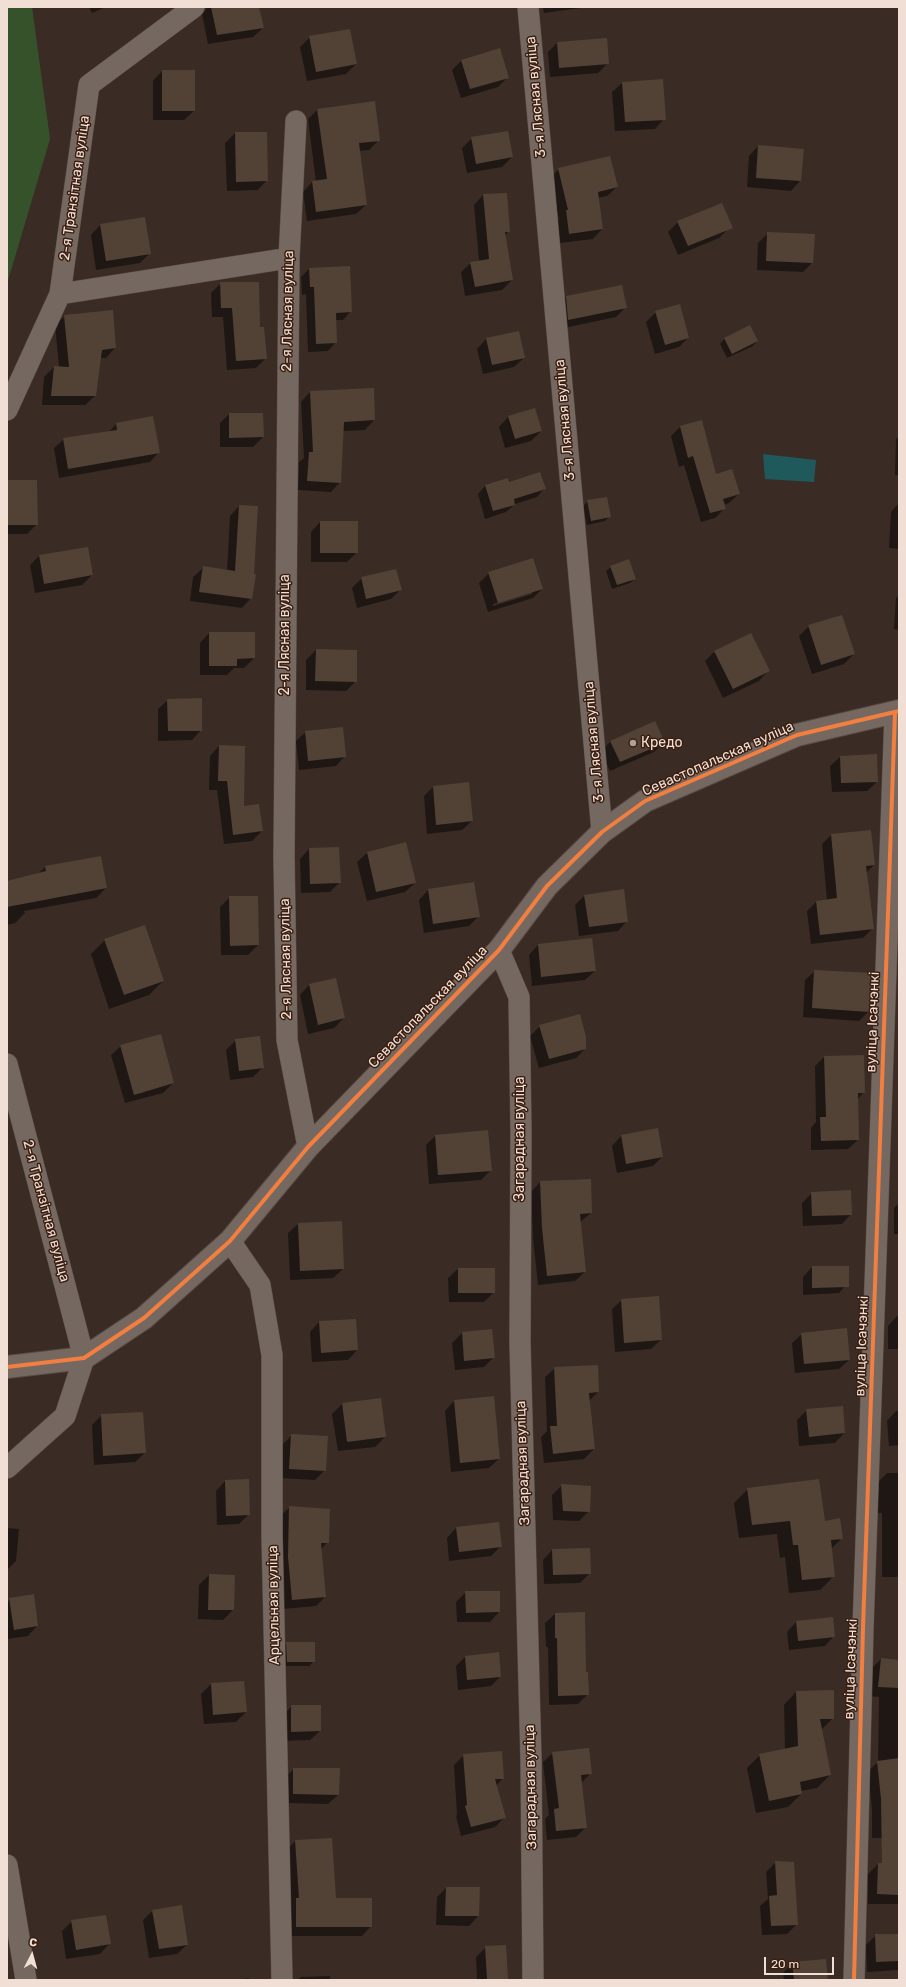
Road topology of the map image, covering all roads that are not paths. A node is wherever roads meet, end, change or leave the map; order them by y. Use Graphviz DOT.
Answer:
graph roads {
  1 [pos="194,7"];
  2 [pos="528,7"];
  3 [pos="296,121"];
  4 [pos="288,258"];
  5 [pos="60,294"];
  6 [pos="7,410"];
  7 [pos="897,712"];
  8 [pos="602,832"];
  9 [pos="499,950"];
  10 [pos="7,1064"];
  11 [pos="308,1147"];
  12 [pos="230,1241"];
  13 [pos="84,1358"];
  14 [pos="7,1367"];
  15 [pos="7,1468"];
  16 [pos="7,1865"];
  17 [pos="26,1980"];
  18 [pos="282,1980"];
  19 [pos="533,1980"];
  20 [pos="854,1980"];
  1 -- 5 [label="street, 2-я Транзітная вуліца"];
  2 -- 8 [label="street, 3-я Лясная вуліца"];
  3 -- 4 [label="street, 2-я Лясная вуліца"];
  4 -- 5 [label="street"];
  4 -- 11 [label="street, 2-я Лясная вуліца"];
  5 -- 6 [label="street, 2-я Транзітная вуліца"];
  7 -- 8 [label="street, Севастопальская вуліца"];
  7 -- 20 [label="street, вуліца Ісачэнкі"];
  8 -- 9 [label="street, Севастопальская вуліца"];
  9 -- 11 [label="street, Севастопальская вуліца"];
  9 -- 19 [label="street, Загарадная вуліца"];
  10 -- 13 [label="street, 2-я Транзітная вуліца"];
  11 -- 12 [label="street, Севастопальская вуліца"];
  12 -- 13 [label="street, Севастопальская вуліца"];
  12 -- 18 [label="street, Арцельная вуліца"];
  13 -- 14 [label="street, Севастопальская вуліца"];
  13 -- 15 [label="street"];
  16 -- 17 [label="street"];
}
